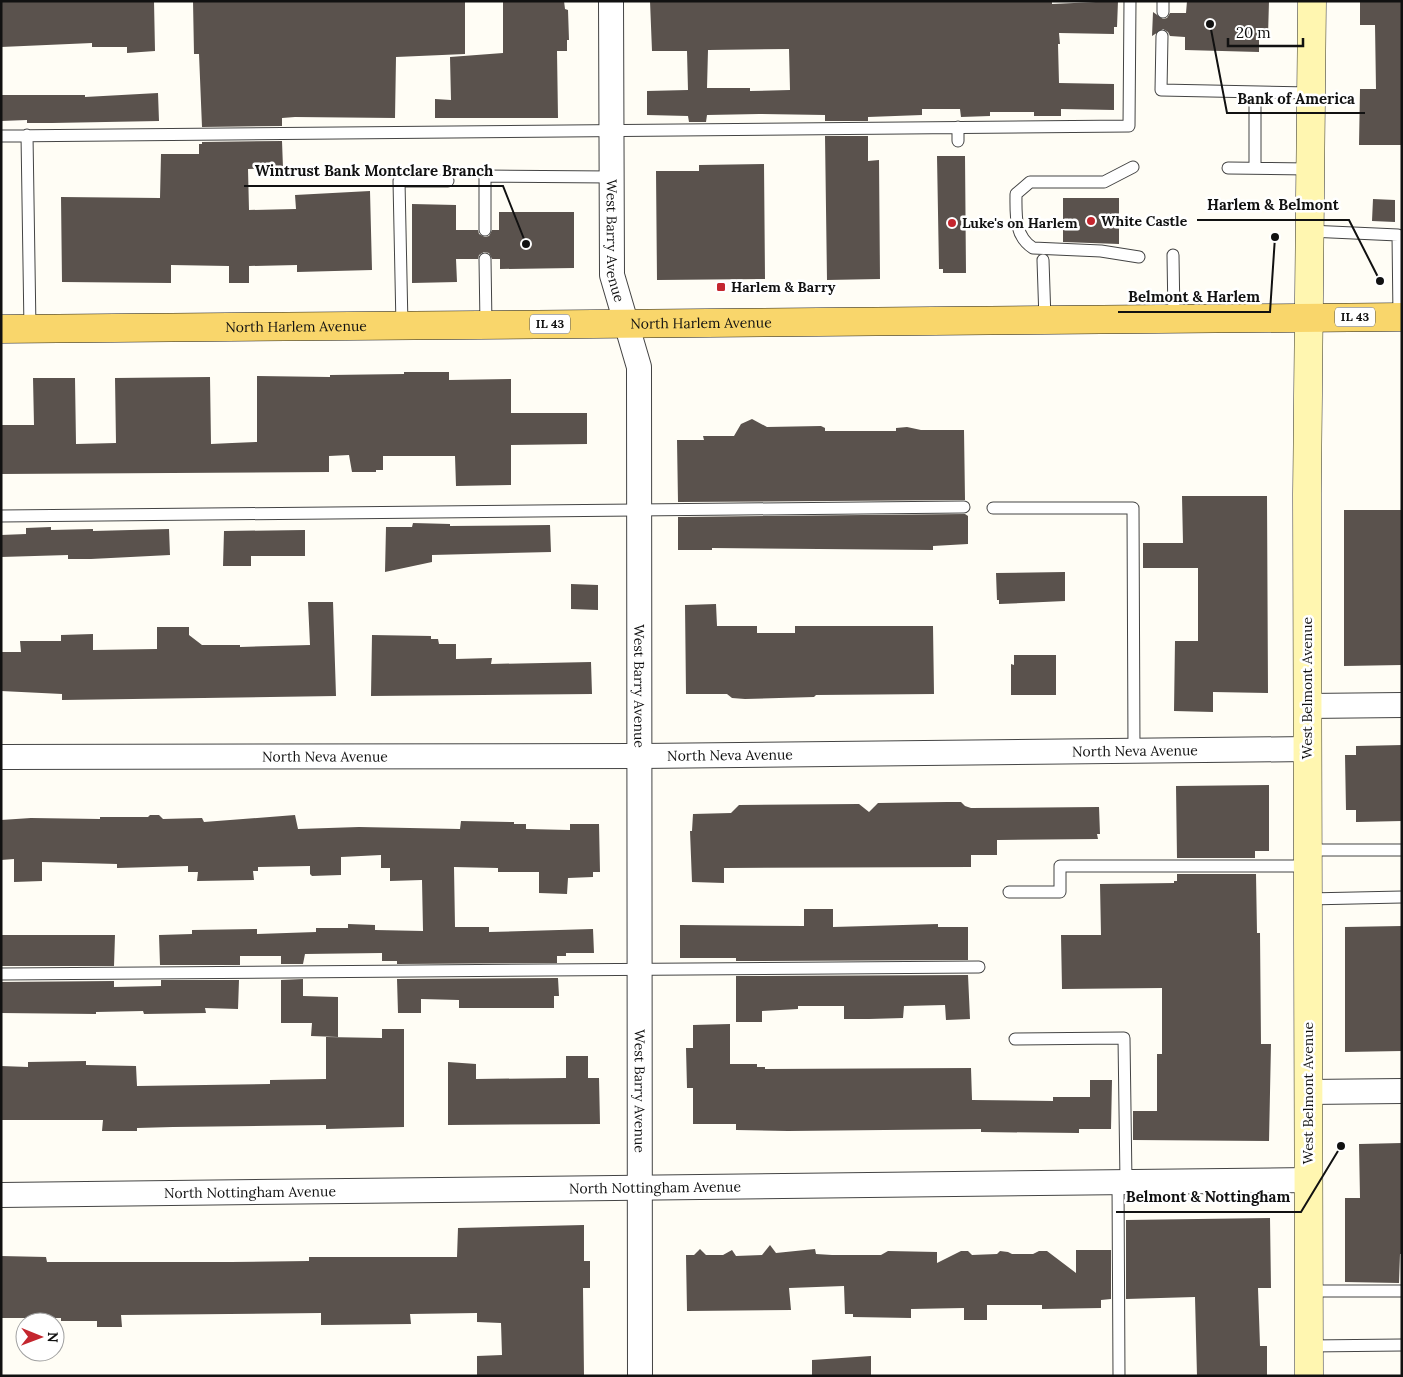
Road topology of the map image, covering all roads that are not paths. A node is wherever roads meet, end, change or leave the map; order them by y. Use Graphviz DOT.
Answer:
graph roads {
  1 [pos="611,1"];
  2 [pos="1130,1"];
  3 [pos="1312,1"];
  4 [pos="1162,36"];
  5 [pos="1255,92"];
  6 [pos="1310,93"];
  7 [pos="958,128"];
  8 [pos="611,130"];
  9 [pos="27,135"];
  10 [pos="1,136"];
  11 [pos="958,141"];
  12 [pos="1133,167"];
  13 [pos="1228,168"];
  14 [pos="1255,168"];
  15 [pos="1310,169"];
  16 [pos="611,176"];
  17 [pos="448,181"];
  18 [pos="485,230"];
  19 [pos="1309,231"];
  20 [pos="1400,231"];
  21 [pos="1173,255"];
  22 [pos="1139,256"];
  23 [pos="485,259"];
  24 [pos="1043,260"];
  25 [pos="1400,317"];
  26 [pos="1308,318"];
  27 [pos="1174,319"];
  28 [pos="1045,320"];
  29 [pos="628,324"];
  30 [pos="486,325"];
  31 [pos="402,326"];
  32 [pos="1,329"];
  33 [pos="30,329"];
  34 [pos="964,507"];
  35 [pos="993,508"];
  36 [pos="639,510"];
  37 [pos="1,516"];
  38 [pos="1402,705"];
  39 [pos="1307,706"];
  40 [pos="1307,749"];
  41 [pos="1134,751"];
  42 [pos="640,756"];
  43 [pos="1,758"];
  44 [pos="1402,850"];
  45 [pos="1308,858"];
  46 [pos="1009,892"];
  47 [pos="1402,897"];
  48 [pos="1308,898"];
  49 [pos="979,967"];
  50 [pos="640,969"];
  51 [pos="1,974"];
  52 [pos="1014,1039"];
  53 [pos="1402,1091"];
  54 [pos="1308,1092"];
  55 [pos="1309,1180"];
  56 [pos="1122,1182"];
  57 [pos="640,1188"];
  58 [pos="1,1195"];
  59 [pos="1309,1291"];
  60 [pos="1402,1291"];
  61 [pos="1402,1344"];
  62 [pos="1309,1346"];
  63 [pos="640,1376"];
  64 [pos="1118,1376"];
  65 [pos="1309,1376"];
  1 -- 8 [label="street, West Barry Avenue"];
  2 -- 7 [label="lane"];
  3 -- 6 [label="main road, West Belmont Avenue"];
  4 -- 5 [label="lane"];
  5 -- 6 [label="lane"];
  5 -- 14 [label="lane"];
  6 -- 15 [label="main road, West Belmont Avenue"];
  7 -- 8 [label="lane"];
  7 -- 11 [label="lane"];
  8 -- 9 [label="lane"];
  8 -- 16 [label="street, West Barry Avenue"];
  9 -- 10 [label="lane"];
  9 -- 33 [label="lane"];
  12 -- 22 [label="lane"];
  13 -- 14 [label="lane"];
  14 -- 15 [label="lane"];
  15 -- 19 [label="main road, West Belmont Avenue"];
  16 -- 18 [label="lane"];
  16 -- 29 [label="street, West Barry Avenue"];
  17 -- 31 [label="lane"];
  19 -- 20 [label="lane"];
  19 -- 26 [label="main road, West Belmont Avenue"];
  20 -- 25 [label="lane"];
  21 -- 27 [label="lane"];
  23 -- 30 [label="lane"];
  24 -- 28 [label="lane"];
  25 -- 26 [label="main road, North Harlem Avenue / IL 43"];
  26 -- 27 [label="main road, North Harlem Avenue / IL 43"];
  26 -- 39 [label="main road, West Belmont Avenue"];
  27 -- 28 [label="main road, North Harlem Avenue / IL 43"];
  28 -- 29 [label="main road, North Harlem Avenue / IL 43"];
  29 -- 30 [label="main road, North Harlem Avenue / IL 43"];
  29 -- 36 [label="street, West Barry Avenue"];
  30 -- 31 [label="main road, North Harlem Avenue / IL 43"];
  31 -- 33 [label="main road, North Harlem Avenue / IL 43"];
  32 -- 33 [label="main road, North Harlem Avenue / IL 43"];
  34 -- 36 [label="lane"];
  35 -- 41 [label="lane"];
  36 -- 37 [label="lane"];
  36 -- 42 [label="street, West Barry Avenue"];
  38 -- 39 [label="street"];
  39 -- 40 [label="main road, West Belmont Avenue"];
  40 -- 41 [label="street, North Neva Avenue"];
  40 -- 45 [label="main road, West Belmont Avenue"];
  41 -- 42 [label="street, North Neva Avenue"];
  42 -- 43 [label="street, North Neva Avenue"];
  42 -- 50 [label="street, West Barry Avenue"];
  44 -- 45 [label="lane"];
  45 -- 46 [label="lane"];
  45 -- 48 [label="main road, West Belmont Avenue"];
  47 -- 48 [label="lane"];
  48 -- 54 [label="main road, West Belmont Avenue"];
  49 -- 50 [label="lane"];
  50 -- 51 [label="lane"];
  50 -- 57 [label="street, West Barry Avenue"];
  52 -- 56 [label="lane"];
  53 -- 54 [label="street"];
  54 -- 55 [label="main road, West Belmont Avenue"];
  55 -- 56 [label="street, North Nottingham Avenue"];
  55 -- 59 [label="main road, West Belmont Avenue"];
  56 -- 57 [label="street, North Nottingham Avenue"];
  56 -- 64 [label="lane"];
  57 -- 58 [label="street, North Nottingham Avenue"];
  57 -- 63 [label="street, West Barry Avenue"];
  59 -- 60 [label="lane"];
  59 -- 62 [label="main road, West Belmont Avenue"];
  61 -- 62 [label="lane"];
  62 -- 65 [label="main road, West Belmont Avenue"];
}
